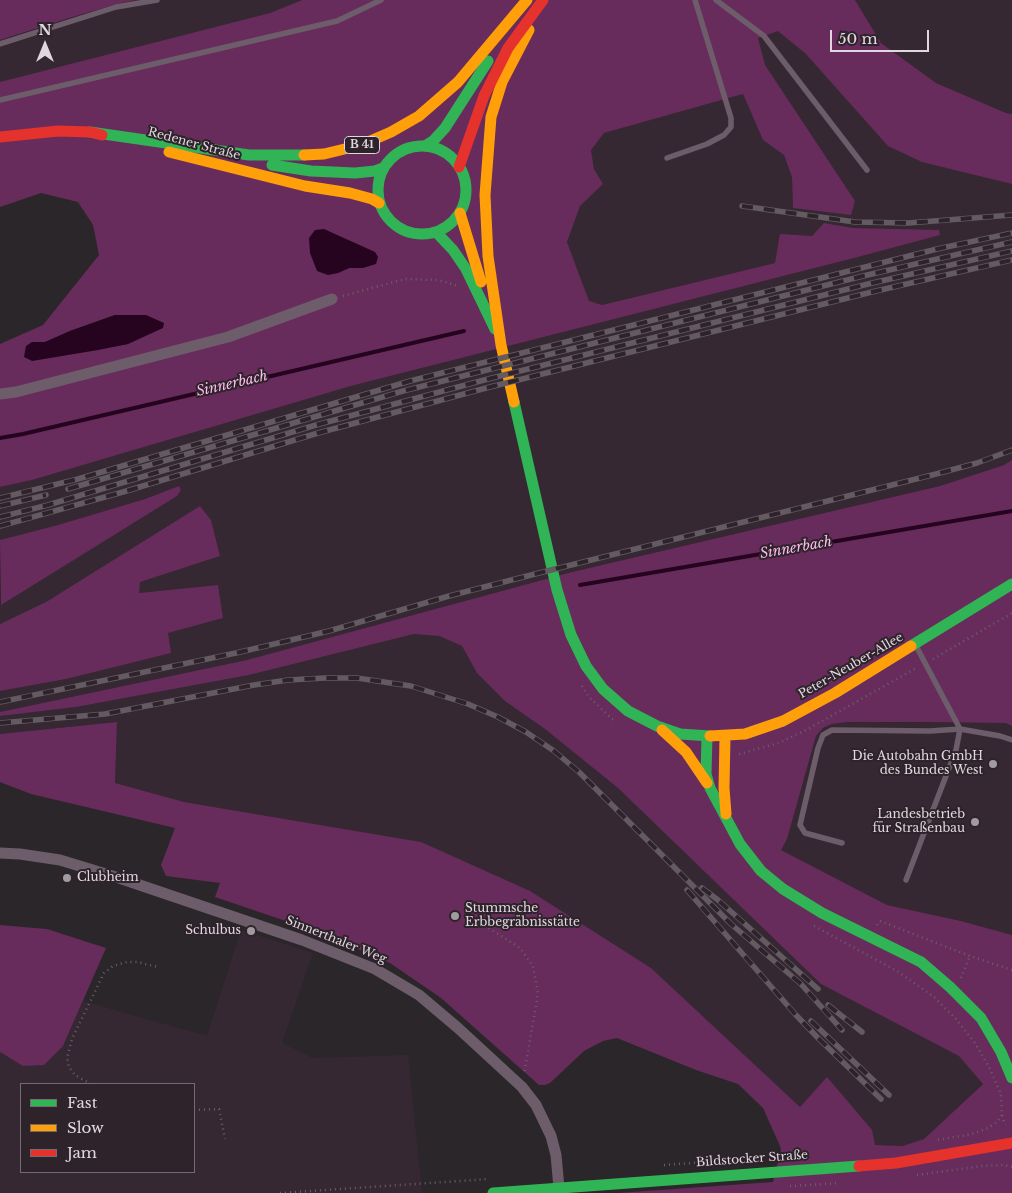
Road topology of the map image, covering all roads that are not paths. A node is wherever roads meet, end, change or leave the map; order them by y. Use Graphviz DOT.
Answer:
graph roads {
  1 [pos="157,0"];
  2 [pos="381,0"];
  3 [pos="528,0"];
  4 [pos="544,0"];
  5 [pos="694,0"];
  6 [pos="716,0"];
  7 [pos="0,44"];
  8 [pos="0,100"];
  9 [pos="90,132"];
  10 [pos="0,136"];
  11 [pos="141,138"];
  12 [pos="425,146"];
  13 [pos="667,158"];
  14 [pos="460,166"];
  15 [pos="383,168"];
  16 [pos="866,170"];
  17 [pos="379,203"];
  18 [pos="460,213"];
  19 [pos="436,232"];
  20 [pos="332,299"];
  21 [pos="491,319"];
  22 [pos="501,345"];
  23 [pos="0,394"];
  24 [pos="1012,586"];
  25 [pos="916,644"];
  26 [pos="657,726"];
  27 [pos="960,729"];
  28 [pos="707,736"];
  29 [pos="724,736"];
  30 [pos="1012,740"];
  31 [pos="710,788"];
  32 [pos="727,819"];
  33 [pos="842,843"];
  34 [pos="0,853"];
  35 [pos="906,880"];
  36 [pos="1012,1078"];
  37 [pos="1012,1144"];
  38 [pos="559,1188"];
  39 [pos="493,1193"];
  1 -- 7 [label="lane"];
  2 -- 8 [label="lane"];
  3 -- 11 [label="main road, B 41"];
  3 -- 12 [label="main road, B 41"];
  4 -- 14 [label="main road"];
  4 -- 22 [label="main road"];
  5 -- 13 [label="lane"];
  6 -- 16 [label="lane"];
  9 -- 10 [label="main road, Redener Straße / B 41"];
  9 -- 11 [label="main road, B 41"];
  9 -- 17 [label="main road, Redener Straße / B 41"];
  11 -- 15 [label="main road"];
  12 -- 14 [label="main road"];
  12 -- 15 [label="main road, B 41"];
  14 -- 18 [label="main road"];
  15 -- 17 [label="main road, B 41"];
  17 -- 19 [label="main road"];
  18 -- 19 [label="main road"];
  18 -- 21 [label="main road"];
  19 -- 21 [label="main road"];
  20 -- 23 [label="street"];
  21 -- 22 [label="main road"];
  22 -- 26 [label="main road"];
  24 -- 25 [label="main road, Peter-Neuber-Allee"];
  25 -- 27 [label="lane"];
  25 -- 29 [label="main road, Peter-Neuber-Allee"];
  26 -- 28 [label="main road"];
  26 -- 31 [label="main road"];
  27 -- 30 [label="lane"];
  27 -- 33 [label="lane"];
  27 -- 35 [label="lane"];
  28 -- 29 [label="main road, Peter-Neuber-Allee"];
  28 -- 31 [label="main road"];
  29 -- 32 [label="main road"];
  31 -- 32 [label="main road"];
  32 -- 36 [label="main road"];
  34 -- 38 [label="street, Sinnerthaler Weg"];
  37 -- 38 [label="main road, Bildstocker Straße"];
  38 -- 39 [label="main road, Bildstocker Straße"];
}
